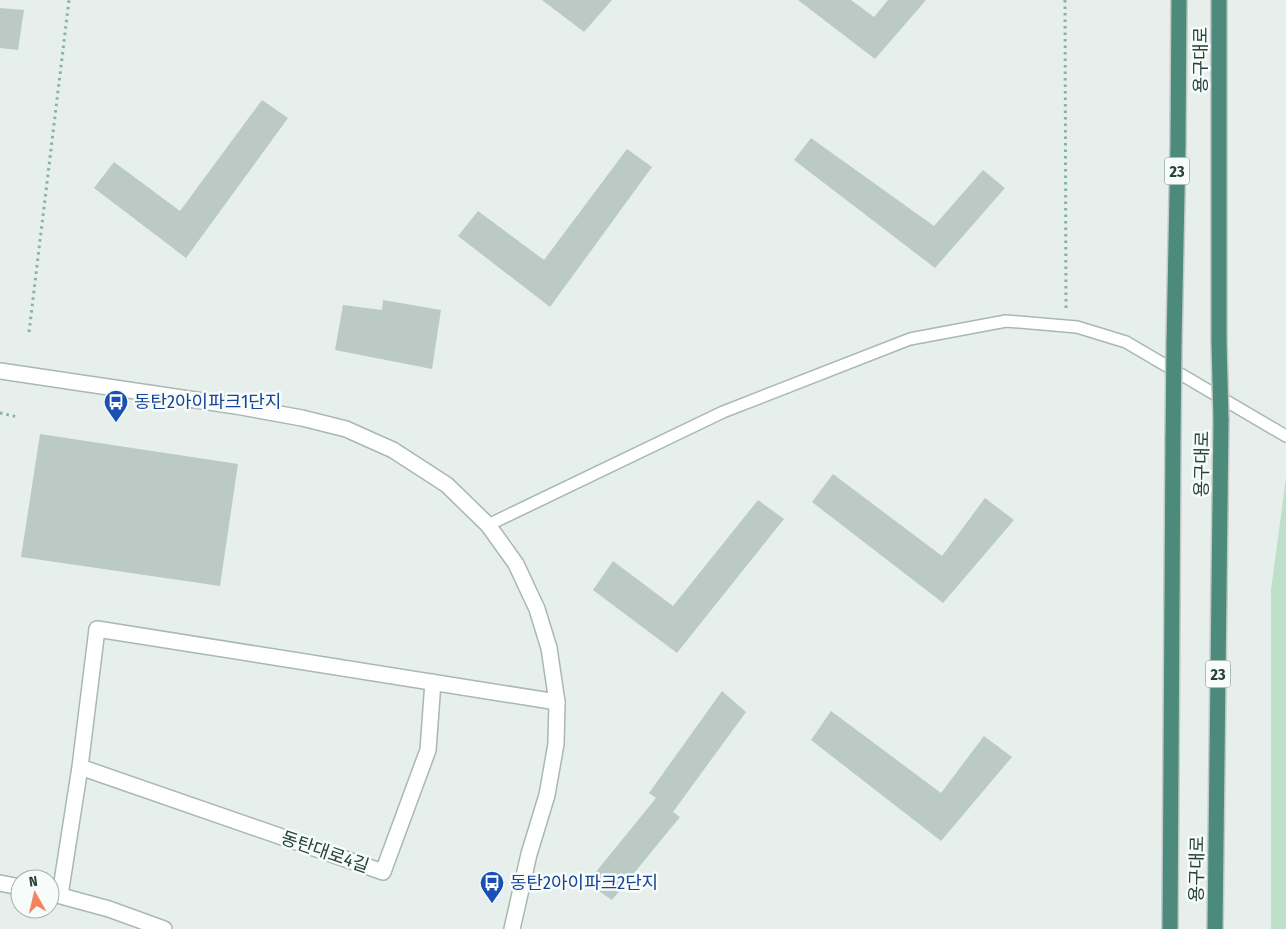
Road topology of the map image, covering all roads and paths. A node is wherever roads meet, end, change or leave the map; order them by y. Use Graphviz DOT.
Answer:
graph roads {
  1 [pos="69,0"];
  2 [pos="1066,0"];
  3 [pos="1179,0"];
  4 [pos="1219,0"];
  5 [pos="1066,326"];
  6 [pos="29,332"];
  7 [pos="0,371"];
  8 [pos="0,413"];
  9 [pos="18,417"];
  10 [pos="1286,436"];
  11 [pos="488,525"];
  12 [pos="433,682"];
  13 [pos="557,702"];
  14 [pos="80,767"];
  15 [pos="60,869"];
  16 [pos="60,895"];
  17 [pos="164,929"];
  18 [pos="512,929"];
  19 [pos="1170,929"];
  20 [pos="1214,929"];
  1 -- 6 [label="path"];
  2 -- 5 [label="path"];
  3 -- 19 [label="highway, 용구대로 / 23, bridge"];
  4 -- 20 [label="highway, 용구대로 / 23, bridge"];
  5 -- 10 [label="lane"];
  5 -- 11 [label="lane"];
  7 -- 11 [label="street"];
  8 -- 9 [label="path"];
  11 -- 13 [label="street"];
  12 -- 13 [label="street"];
  12 -- 14 [label="street"];
  12 -- 14 [label="street, 동탄대로4길"];
  13 -- 18 [label="street"];
  14 -- 15 [label="street"];
  16 -- 17 [label="street"];
}
